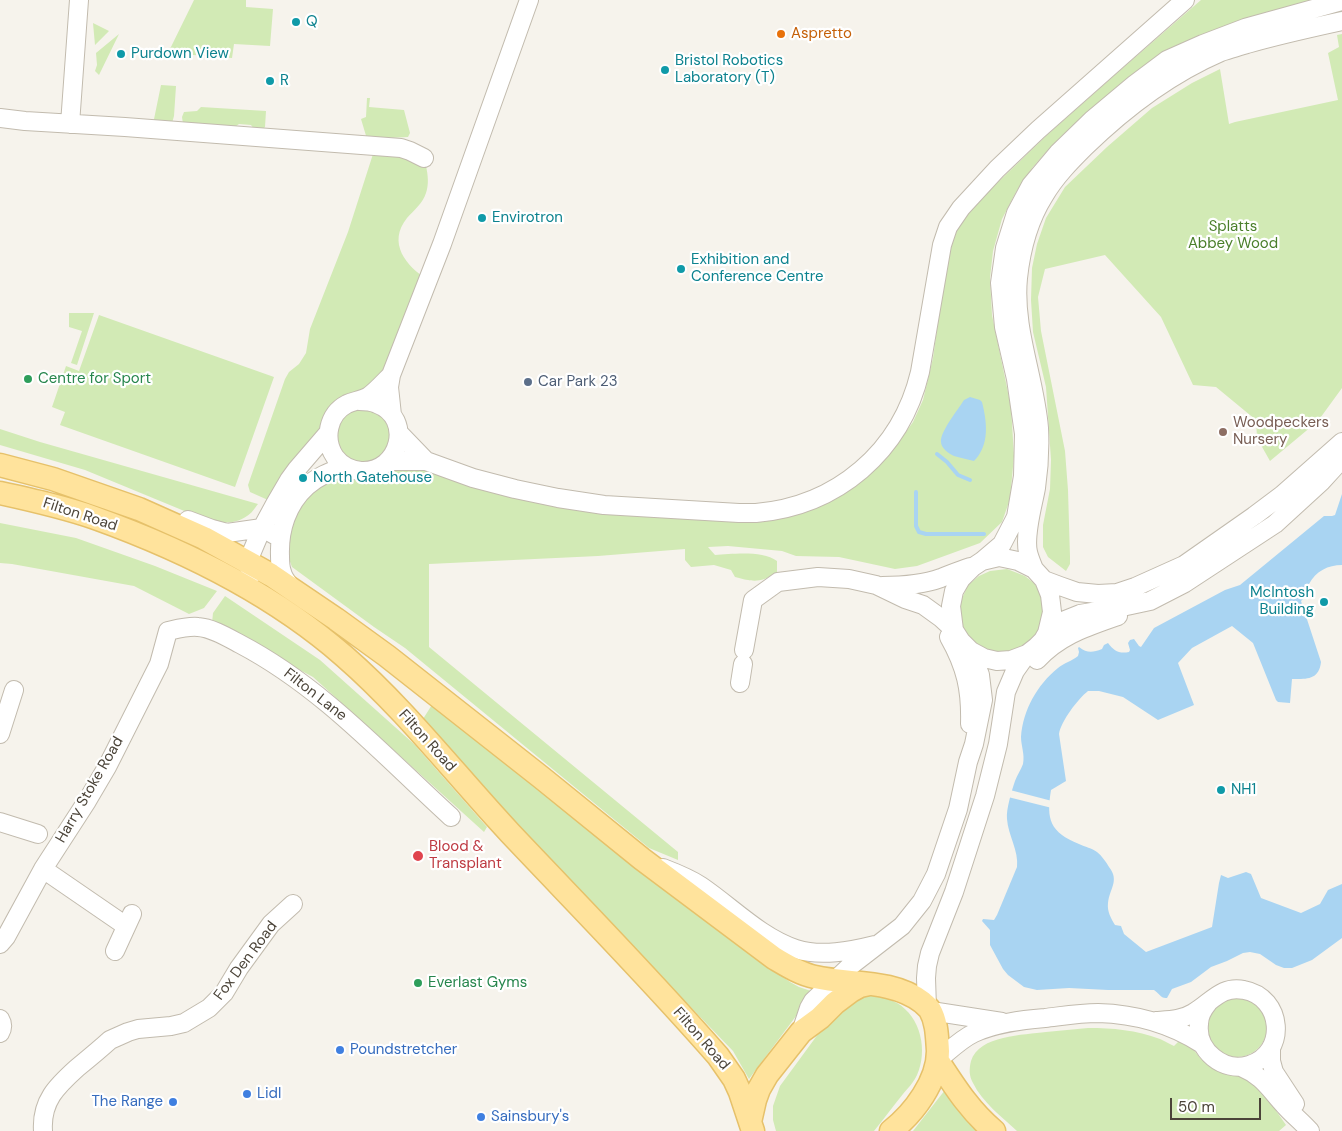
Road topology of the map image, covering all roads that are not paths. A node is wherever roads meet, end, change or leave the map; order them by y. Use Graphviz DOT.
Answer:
graph roads {
  1 [pos="79,0"];
  2 [pos="529,0"];
  3 [pos="1185,0"];
  4 [pos="1342,0"];
  5 [pos="1342,21"];
  6 [pos="0,118"];
  7 [pos="70,124"];
  8 [pos="424,158"];
  9 [pos="391,375"];
  10 [pos="358,401"];
  11 [pos="392,415"];
  12 [pos="328,433"];
  13 [pos="399,433"];
  14 [pos="1342,442"];
  15 [pos="1342,460"];
  16 [pos="388,461"];
  17 [pos="426,461"];
  18 [pos="0,465"];
  19 [pos="345,466"];
  20 [pos="0,493"];
  21 [pos="262,528"];
  22 [pos="280,538"];
  23 [pos="249,562"];
  24 [pos="978,564"];
  25 [pos="1039,574"];
  26 [pos="876,586"];
  27 [pos="286,598"];
  28 [pos="904,598"];
  29 [pos="1150,601"];
  30 [pos="954,630"];
  31 [pos="168,631"];
  32 [pos="1047,633"];
  33 [pos="971,651"];
  34 [pos="1027,654"];
  35 [pos="740,683"];
  36 [pos="14,690"];
  37 [pos="1002,719"];
  38 [pos="0,734"];
  39 [pos="968,762"];
  40 [pos="446,808"];
  41 [pos="0,822"];
  42 [pos="38,834"];
  43 [pos="642,859"];
  44 [pos="43,869"];
  45 [pos="293,904"];
  46 [pos="881,943"];
  47 [pos="0,944"];
  48 [pos="115,951"];
  49 [pos="836,980"];
  50 [pos="870,984"];
  51 [pos="1208,1003"];
  52 [pos="929,1009"];
  53 [pos="0,1020"];
  54 [pos="1007,1022"];
  55 [pos="1156,1022"];
  56 [pos="801,1032"];
  57 [pos="0,1033"];
  58 [pos="1202,1044"];
  59 [pos="1271,1048"];
  60 [pos="938,1061"];
  61 [pos="1242,1067"];
  62 [pos="752,1126"];
  63 [pos="897,1128"];
  64 [pos="1309,1130"];
  65 [pos="43,1131"];
  66 [pos="994,1131"];
  1 -- 7 [label="street"];
  2 -- 9 [label="street"];
  3 -- 17 [label="street"];
  4 -- 24 [label="street"];
  5 -- 25 [label="street"];
  6 -- 7 [label="street"];
  7 -- 8 [label="street"];
  9 -- 10 [label="street"];
  9 -- 11 [label="street"];
  10 -- 11 [label="street"];
  10 -- 12 [label="street"];
  11 -- 13 [label="street"];
  12 -- 19 [label="street"];
  12 -- 21 [label="street"];
  13 -- 16 [label="street"];
  13 -- 17 [label="street"];
  14 -- 25 [label="street"];
  15 -- 29 [label="street"];
  16 -- 17 [label="street"];
  16 -- 19 [label="street"];
  18 -- 21 [label="street"];
  18 -- 23 [label="main road, Filton Road"];
  19 -- 22 [label="street"];
  20 -- 27 [label="main road, Filton Road"];
  21 -- 22 [label="street"];
  21 -- 23 [label="street"];
  22 -- 27 [label="street"];
  23 -- 27 [label="main road, Filton Road"];
  24 -- 25 [label="street"];
  24 -- 26 [label="street"];
  24 -- 30 [label="street"];
  25 -- 32 [label="street"];
  26 -- 28 [label="street"];
  26 -- 35 [label="street"];
  27 -- 43 [label="main road, Filton Road"];
  27 -- 62 [label="main road, Filton Road"];
  28 -- 30 [label="street"];
  28 -- 39 [label="street"];
  29 -- 32 [label="street"];
  29 -- 37 [label="street"];
  30 -- 33 [label="street"];
  31 -- 40 [label="street, Filton Lane"];
  31 -- 44 [label="street, Harry Stoke Road"];
  32 -- 34 [label="street"];
  33 -- 34 [label="street"];
  33 -- 39 [label="street"];
  34 -- 37 [label="street"];
  36 -- 38 [label="street"];
  37 -- 52 [label="street"];
  39 -- 46 [label="street"];
  41 -- 42 [label="street"];
  43 -- 46 [label="street"];
  43 -- 49 [label="main road, Filton Road"];
  44 -- 47 [label="street, Harry Stoke Road"];
  44 -- 48 [label="street"];
  45 -- 65 [label="street, Fox Den Road"];
  46 -- 49 [label="street"];
  49 -- 50 [label="main road, Filton Road"];
  49 -- 56 [label="street"];
  50 -- 52 [label="main road, Filton Road"];
  50 -- 56 [label="main road"];
  51 -- 55 [label="street"];
  51 -- 58 [label="street"];
  51 -- 59 [label="street"];
  52 -- 54 [label="street"];
  52 -- 60 [label="main road"];
  53 -- 57 [label="street"];
  54 -- 55 [label="street"];
  54 -- 60 [label="street"];
  55 -- 58 [label="street"];
  56 -- 62 [label="main road"];
  58 -- 61 [label="street"];
  59 -- 61 [label="street"];
  59 -- 64 [label="street"];
  60 -- 63 [label="main road"];
  60 -- 66 [label="main road"];
  61 -- 64 [label="street"];
}
